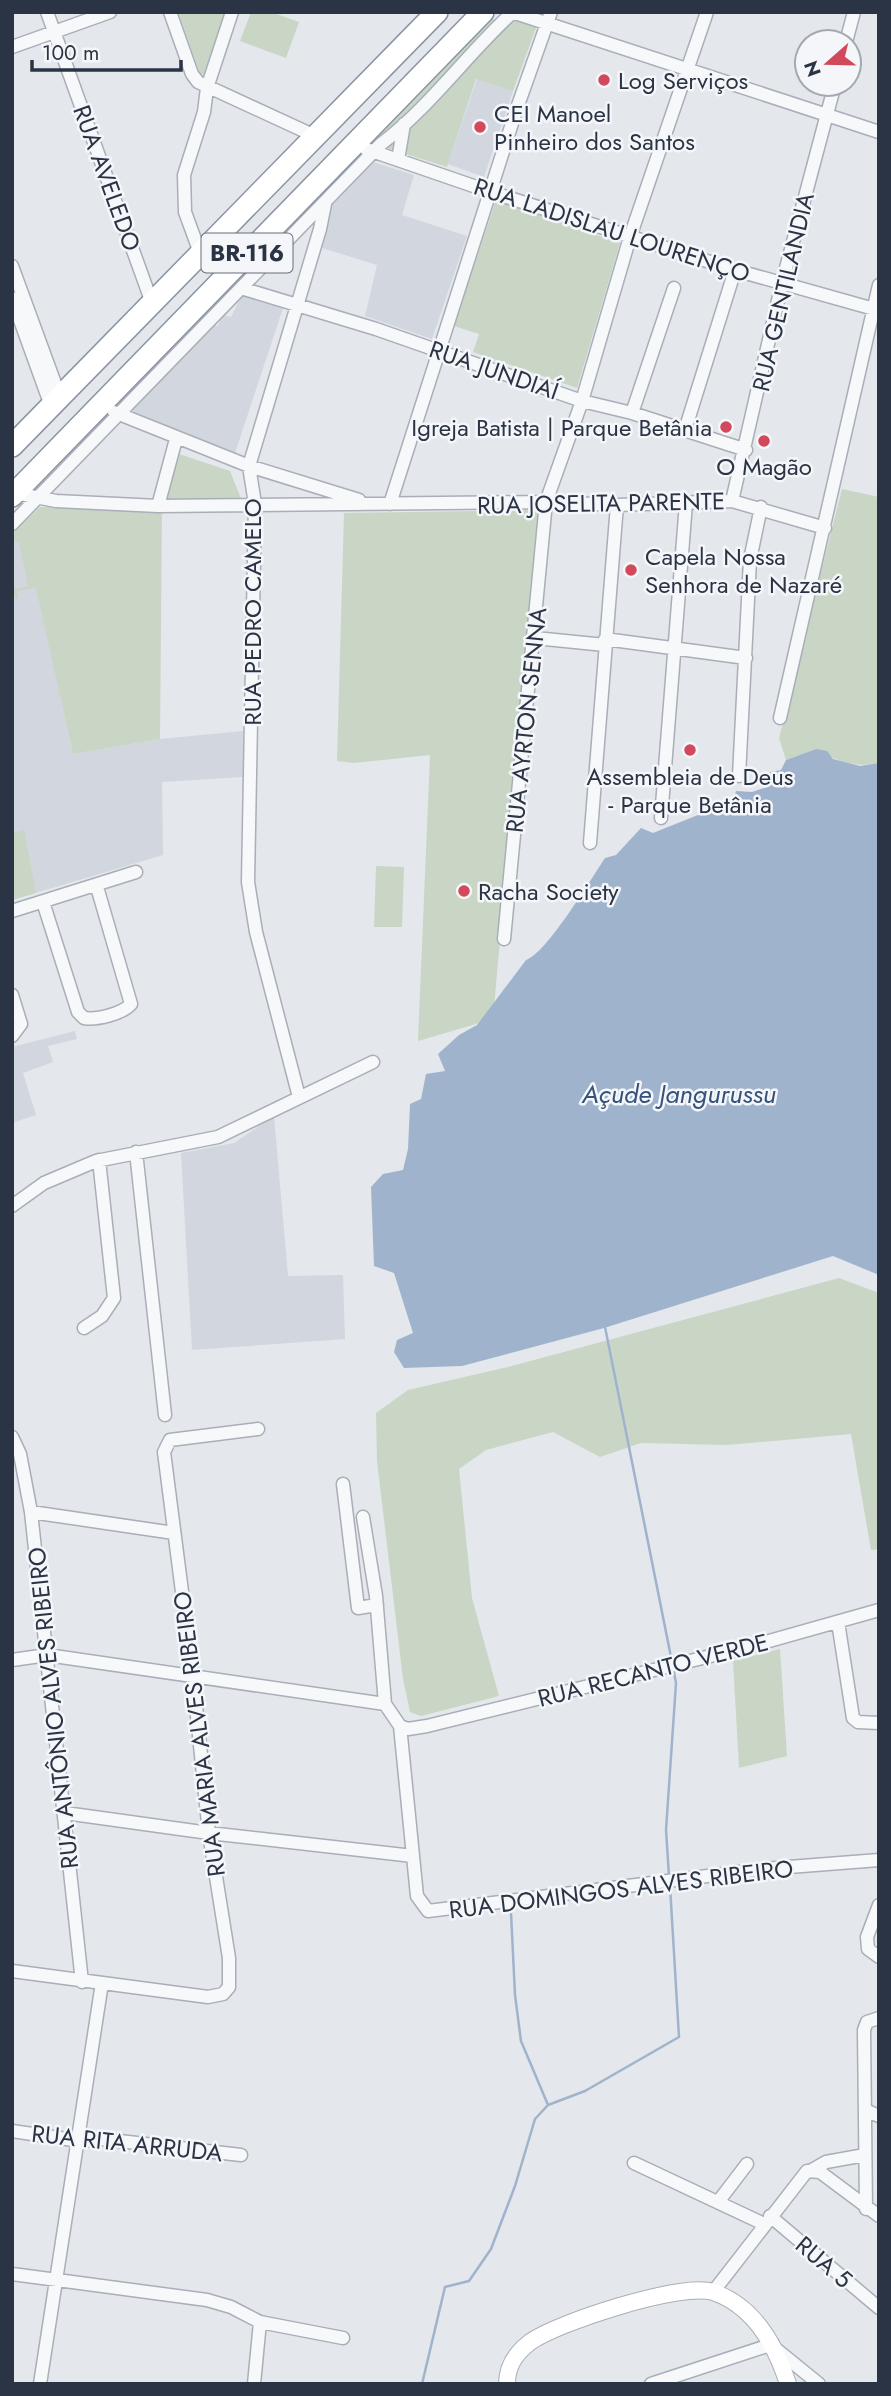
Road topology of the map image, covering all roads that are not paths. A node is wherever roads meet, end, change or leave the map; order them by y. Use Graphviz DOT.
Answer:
graph roads {
  1 [pos="47,12"];
  2 [pos="110,12"];
  3 [pos="170,12"];
  4 [pos="232,12"];
  5 [pos="436,12"];
  6 [pos="483,12"];
  7 [pos="513,12"];
  8 [pos="707,12"];
  9 [pos="550,18"];
  10 [pos="54,32"];
  11 [pos="12,47"];
  12 [pos="687,70"];
  13 [pos="207,88"];
  14 [pos="831,98"];
  15 [pos="826,115"];
  16 [pos="404,124"];
  17 [pos="879,132"];
  18 [pos="315,136"];
  19 [pos="353,143"];
  20 [pos="373,152"];
  21 [pos="398,160"];
  22 [pos="491,192"];
  23 [pos="325,204"];
  24 [pos="630,237"];
  25 [pos="200,253"];
  26 [pos="12,266"];
  27 [pos="735,270"];
  28 [pos="782,283"];
  29 [pos="879,285"];
  30 [pos="241,288"];
  31 [pos="674,288"];
  32 [pos="152,303"];
  33 [pos="17,306"];
  34 [pos="296,307"];
  35 [pos="874,309"];
  36 [pos="439,350"];
  37 [pos="582,401"];
  38 [pos="55,402"];
  39 [pos="111,408"];
  40 [pos="632,413"];
  41 [pos="685,430"];
  42 [pos="176,439"];
  43 [pos="12,446"];
  44 [pos="746,450"];
  45 [pos="249,466"];
  46 [pos="13,494"];
  47 [pos="37,499"];
  48 [pos="732,501"];
  49 [pos="546,502"];
  50 [pos="686,503"];
  51 [pos="256,504"];
  52 [pos="372,504"];
  53 [pos="390,505"];
  54 [pos="617,505"];
  55 [pos="158,506"];
  56 [pos="761,507"];
  57 [pos="12,524"];
  58 [pos="825,528"];
  59 [pos="535,638"];
  60 [pos="605,642"];
  61 [pos="676,650"];
  62 [pos="746,658"];
  63 [pos="780,718"];
  64 [pos="740,776"];
  65 [pos="661,818"];
  66 [pos="590,843"];
  67 [pos="136,872"];
  68 [pos="97,887"];
  69 [pos="43,902"];
  70 [pos="12,911"];
  71 [pos="504,939"];
  72 [pos="12,995"];
  73 [pos="12,1036"];
  74 [pos="373,1062"];
  75 [pos="299,1097"];
  76 [pos="136,1152"];
  77 [pos="99,1160"];
  78 [pos="12,1206"];
  79 [pos="84,1328"];
  80 [pos="165,1415"];
  81 [pos="258,1429"];
  82 [pos="12,1437"];
  83 [pos="343,1484"];
  84 [pos="31,1511"];
  85 [pos="363,1517"];
  86 [pos="174,1533"];
  87 [pos="377,1605"];
  88 [pos="879,1610"];
  89 [pos="838,1622"];
  90 [pos="47,1655"];
  91 [pos="12,1660"];
  92 [pos="193,1677"];
  93 [pos="385,1704"];
  94 [pos="879,1723"];
  95 [pos="400,1727"];
  96 [pos="65,1812"];
  97 [pos="209,1833"];
  98 [pos="413,1856"];
  99 [pos="879,1860"];
  100 [pos="879,1905"];
  101 [pos="879,1957"];
  102 [pos="12,1971"];
  103 [pos="82,1982"];
  104 [pos="102,1983"];
  105 [pos="873,2020"];
  106 [pos="865,2110"];
  107 [pos="879,2116"];
  108 [pos="12,2131"];
  109 [pos="80,2141"];
  110 [pos="241,2155"];
  111 [pos="865,2155"];
  112 [pos="634,2163"];
  113 [pos="747,2164"];
  114 [pos="812,2170"];
  115 [pos="718,2202"];
  116 [pos="866,2209"];
  117 [pos="879,2217"];
  118 [pos="767,2220"];
  119 [pos="12,2274"];
  120 [pos="57,2281"];
  121 [pos="713,2292"];
  122 [pos="879,2308"];
  123 [pos="260,2322"];
  124 [pos="343,2338"];
  125 [pos="774,2346"];
  126 [pos="40,2384"];
  127 [pos="254,2384"];
  128 [pos="507,2384"];
  129 [pos="651,2384"];
  130 [pos="788,2384"];
  131 [pos="819,2384"];
  1 -- 10 [label="street, RUA AVELEDO"];
  2 -- 10 [label="street"];
  3 -- 13 [label="street"];
  4 -- 13 [label="street"];
  5 -- 18 [label="highway, BR-116"];
  6 -- 19 [label="highway, BR-116"];
  7 -- 9 [label="street"];
  7 -- 16 [label="street, RUA PEDRO CAMELO"];
  8 -- 12 [label="street, RUA AYRTON SENNA"];
  9 -- 12 [label="street"];
  9 -- 22 [label="street"];
  10 -- 11 [label="street"];
  10 -- 32 [label="street, RUA AVELEDO"];
  12 -- 15 [label="street"];
  12 -- 24 [label="street, RUA AYRTON SENNA"];
  13 -- 18 [label="street"];
  13 -- 25 [label="street"];
  14 -- 15 [label="street, RUA GENTILANDIA"];
  15 -- 17 [label="street"];
  15 -- 28 [label="street, RUA GENTILANDIA"];
  16 -- 20 [label="street, RUA PEDRO CAMELO"];
  16 -- 21 [label="street"];
  18 -- 25 [label="highway, BR-116"];
  19 -- 20 [label="street, RUA LADISLAU LOURENÇO"];
  19 -- 39 [label="highway, BR-116"];
  20 -- 21 [label="street, RUA LADISLAU LOURENÇO"];
  20 -- 23 [label="street, RUA PEDRO CAMELO"];
  21 -- 22 [label="street, RUA LADISLAU LOURENÇO"];
  22 -- 24 [label="street, RUA LADISLAU LOURENÇO"];
  22 -- 36 [label="street"];
  23 -- 30 [label="street"];
  23 -- 34 [label="street, RUA PEDRO CAMELO"];
  24 -- 27 [label="street, RUA LADISLAU LOURENÇO"];
  24 -- 37 [label="street, RUA AYRTON SENNA"];
  25 -- 32 [label="highway, BR-116"];
  26 -- 33 [label="street"];
  27 -- 28 [label="street, RUA LADISLAU LOURENÇO"];
  27 -- 41 [label="street"];
  28 -- 35 [label="street, RUA LADISLAU LOURENÇO"];
  28 -- 44 [label="street, RUA GENTILANDIA"];
  29 -- 35 [label="street"];
  30 -- 34 [label="street, RUA JUNDIAÍ"];
  30 -- 39 [label="street"];
  31 -- 40 [label="street"];
  32 -- 38 [label="highway, BR-116"];
  33 -- 38 [label="street"];
  34 -- 36 [label="street, RUA JUNDIAÍ"];
  34 -- 45 [label="street, RUA PEDRO CAMELO"];
  35 -- 58 [label="street"];
  36 -- 37 [label="street, RUA JUNDIAÍ"];
  36 -- 53 [label="street"];
  37 -- 40 [label="street, RUA JUNDIAÍ"];
  37 -- 49 [label="street, RUA AYRTON SENNA"];
  38 -- 43 [label="highway, BR-116"];
  39 -- 42 [label="street, RUA JOSELITA PARENTE"];
  39 -- 46 [label="highway, BR-116"];
  39 -- 47 [label="street"];
  40 -- 41 [label="street, RUA JUNDIAÍ"];
  41 -- 44 [label="street, RUA JUNDIAÍ"];
  42 -- 45 [label="street, RUA JOSELITA PARENTE"];
  42 -- 55 [label="street"];
  44 -- 48 [label="street, RUA GENTILANDIA"];
  45 -- 51 [label="street, RUA PEDRO CAMELO"];
  45 -- 52 [label="street, RUA JOSELITA PARENTE"];
  46 -- 47 [label="street, RUA JOSELITA PARENTE"];
  47 -- 55 [label="street, RUA JOSELITA PARENTE"];
  47 -- 57 [label="street"];
  48 -- 50 [label="street, RUA JOSELITA PARENTE"];
  48 -- 56 [label="street, RUA JOSELITA PARENTE"];
  49 -- 53 [label="street, RUA JOSELITA PARENTE"];
  49 -- 54 [label="street, RUA JOSELITA PARENTE"];
  49 -- 59 [label="street, RUA AYRTON SENNA"];
  50 -- 54 [label="street, RUA JOSELITA PARENTE"];
  50 -- 61 [label="street"];
  51 -- 52 [label="street, RUA JOSELITA PARENTE"];
  51 -- 55 [label="street, RUA JOSELITA PARENTE"];
  51 -- 75 [label="street, RUA PEDRO CAMELO"];
  52 -- 53 [label="street, RUA JOSELITA PARENTE"];
  54 -- 60 [label="street"];
  56 -- 58 [label="street, RUA JOSELITA PARENTE"];
  56 -- 62 [label="street"];
  58 -- 63 [label="street"];
  59 -- 60 [label="street"];
  59 -- 71 [label="street, RUA AYRTON SENNA"];
  60 -- 61 [label="street"];
  60 -- 66 [label="street"];
  61 -- 62 [label="street"];
  61 -- 65 [label="street"];
  62 -- 64 [label="street"];
  67 -- 68 [label="street"];
  68 -- 69 [label="street"];
  68 -- 69 [label="street"];
  69 -- 70 [label="street"];
  72 -- 73 [label="street"];
  74 -- 75 [label="street"];
  75 -- 76 [label="street"];
  76 -- 77 [label="street"];
  76 -- 80 [label="street"];
  77 -- 78 [label="street"];
  77 -- 79 [label="street"];
  81 -- 86 [label="street, RUA MARIA ALVES RIBEIRO"];
  82 -- 84 [label="street, RUA ANTÔNIO ALVES RIBEIRO"];
  83 -- 87 [label="street"];
  84 -- 86 [label="street"];
  84 -- 90 [label="street, RUA ANTÔNIO ALVES RIBEIRO"];
  85 -- 87 [label="street"];
  86 -- 92 [label="street, RUA MARIA ALVES RIBEIRO"];
  87 -- 93 [label="street"];
  88 -- 89 [label="street, RUA RECANTO VERDE"];
  89 -- 94 [label="street"];
  89 -- 95 [label="street, RUA RECANTO VERDE"];
  90 -- 91 [label="street"];
  90 -- 92 [label="street"];
  90 -- 96 [label="street, RUA ANTÔNIO ALVES RIBEIRO"];
  92 -- 93 [label="street"];
  92 -- 97 [label="street, RUA MARIA ALVES RIBEIRO"];
  93 -- 95 [label="street"];
  95 -- 98 [label="street, RUA DOMINGOS ALVES RIBEIRO"];
  96 -- 97 [label="street"];
  96 -- 103 [label="street, RUA ANTÔNIO ALVES RIBEIRO"];
  97 -- 98 [label="street"];
  97 -- 104 [label="street, RUA MARIA ALVES RIBEIRO"];
  98 -- 99 [label="street, RUA DOMINGOS ALVES RIBEIRO"];
  100 -- 101 [label="street"];
  102 -- 103 [label="street"];
  103 -- 104 [label="street"];
  104 -- 109 [label="street"];
  105 -- 106 [label="street"];
  106 -- 107 [label="street"];
  106 -- 111 [label="street"];
  108 -- 109 [label="street, RUA RITA ARRUDA"];
  109 -- 110 [label="street, RUA RITA ARRUDA"];
  109 -- 120 [label="street"];
  111 -- 114 [label="street"];
  111 -- 116 [label="street"];
  112 -- 115 [label="street, RUA 5"];
  113 -- 115 [label="street"];
  114 -- 116 [label="street"];
  114 -- 118 [label="street"];
  115 -- 118 [label="street, RUA 5"];
  116 -- 117 [label="street"];
  118 -- 121 [label="street"];
  118 -- 122 [label="street, RUA 5"];
  119 -- 120 [label="street"];
  120 -- 123 [label="street"];
  120 -- 126 [label="street"];
  121 -- 125 [label="street"];
  121 -- 128 [label="street"];
  123 -- 124 [label="street"];
  123 -- 127 [label="street"];
  125 -- 129 [label="street"];
  125 -- 130 [label="street"];
  125 -- 131 [label="street"];
}
